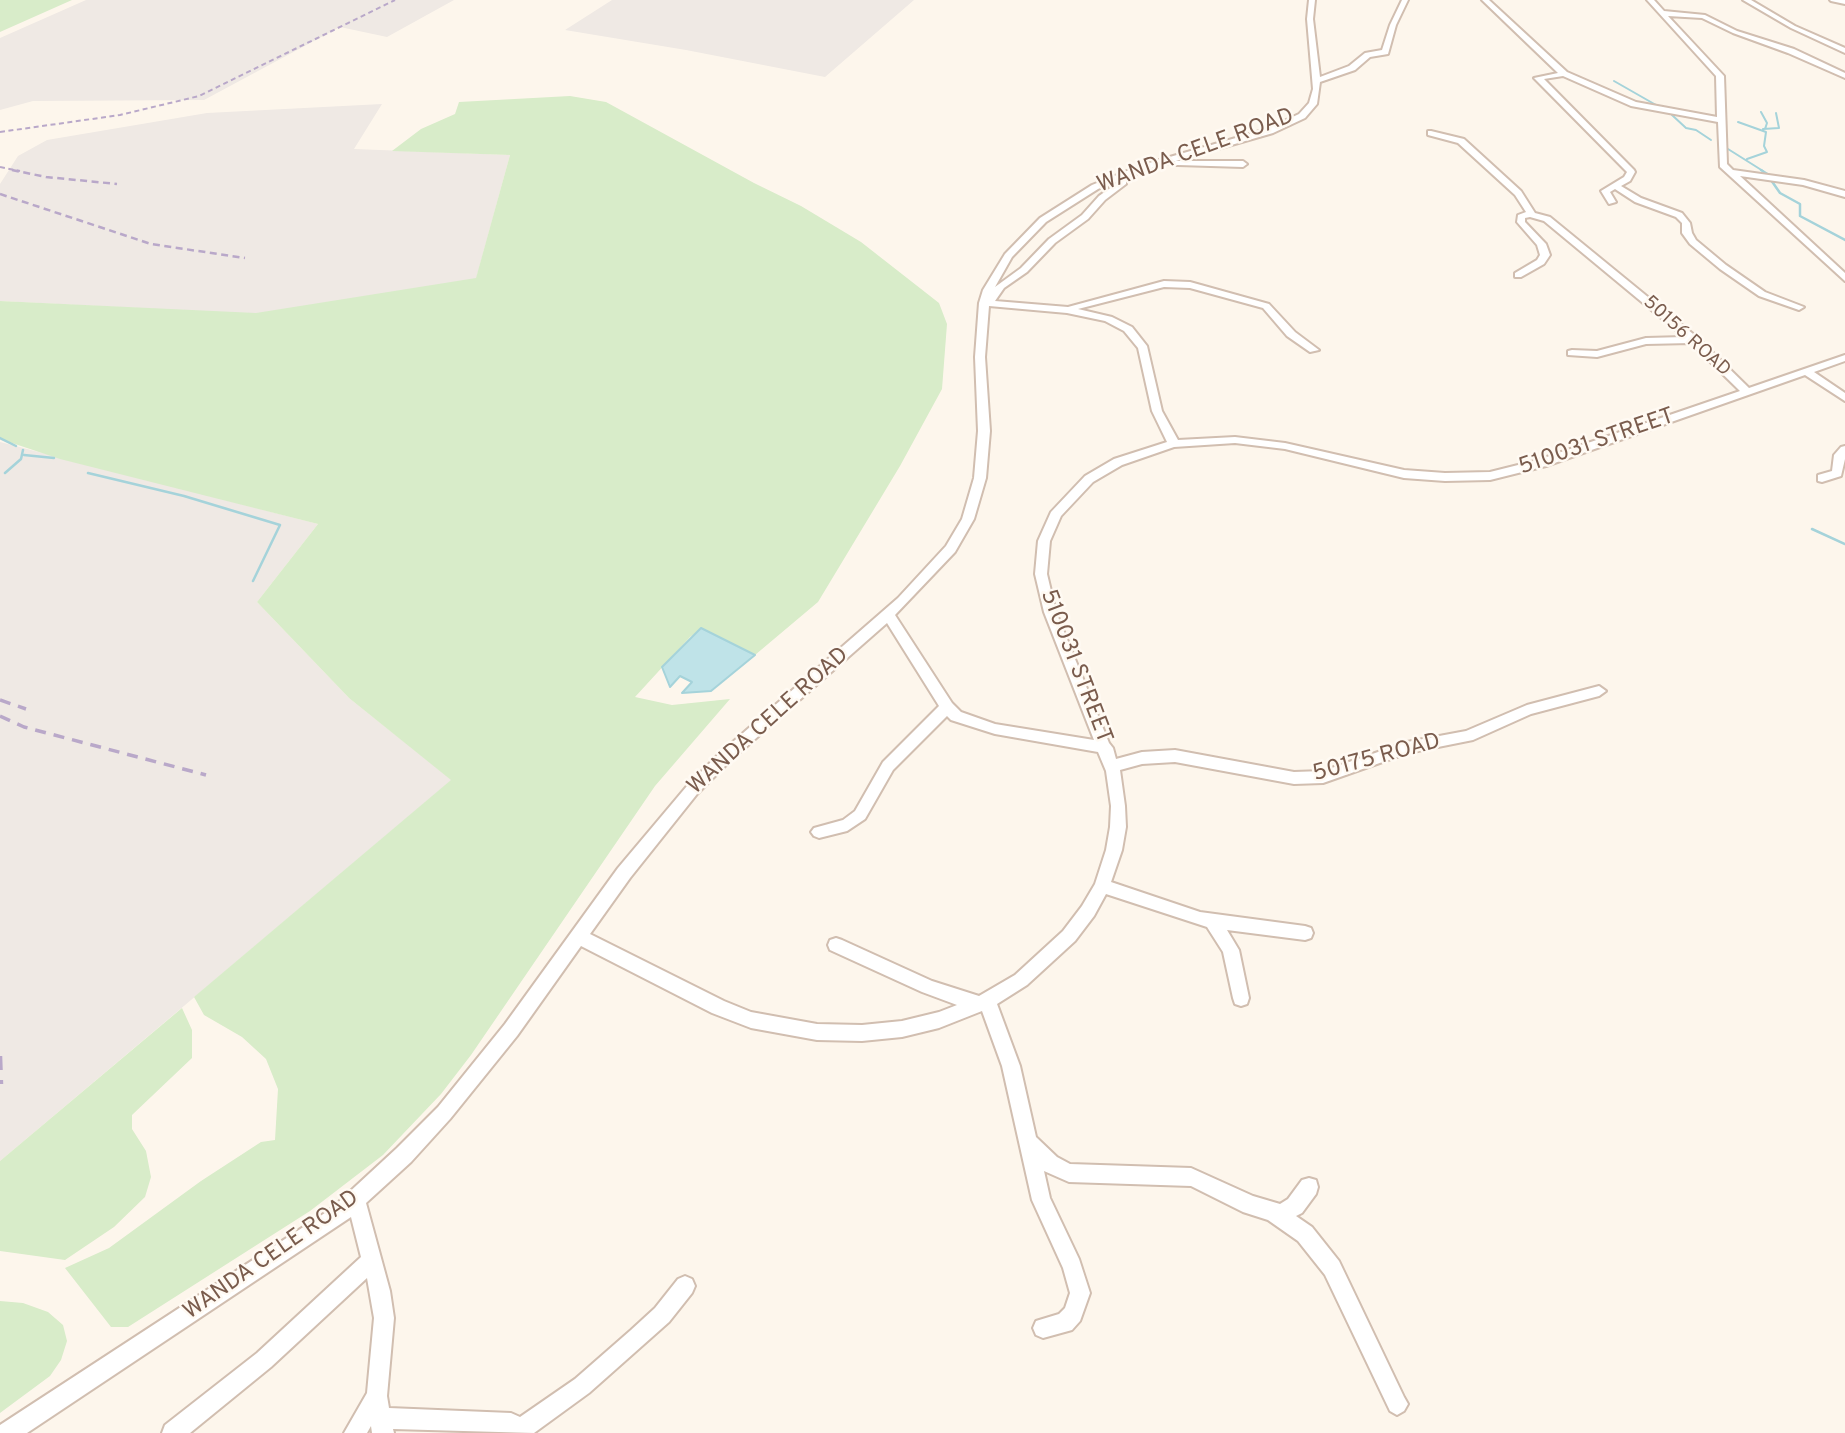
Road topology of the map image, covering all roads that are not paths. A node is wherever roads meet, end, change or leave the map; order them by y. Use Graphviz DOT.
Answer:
graph roads {
  1 [pos="1312,0"];
  2 [pos="1405,0"];
  3 [pos="1485,0"];
  4 [pos="1650,0"];
  5 [pos="1746,0"];
  6 [pos="1833,0"];
  7 [pos="1845,2"];
  8 [pos="1660,13"];
  9 [pos="1845,51"];
  10 [pos="1564,74"];
  11 [pos="1845,76"];
  12 [pos="1317,81"];
  13 [pos="1721,120"];
  14 [pos="1431,133"];
  15 [pos="1243,164"];
  16 [pos="1729,172"];
  17 [pos="1614,185"];
  18 [pos="1845,194"];
  19 [pos="1612,202"];
  20 [pos="1532,215"];
  21 [pos="1523,273"];
  22 [pos="1845,278"];
  23 [pos="987,303"];
  24 [pos="1799,307"];
  25 [pos="1067,310"];
  26 [pos="1694,340"];
  27 [pos="1314,350"];
  28 [pos="1572,353"];
  29 [pos="1845,358"];
  30 [pos="1807,372"];
  31 [pos="1747,392"];
  32 [pos="1845,398"];
  33 [pos="1174,444"];
  34 [pos="1845,449"];
  35 [pos="1822,478"];
  36 [pos="888,614"];
  37 [pos="1599,691"];
  38 [pos="947,707"];
  39 [pos="1106,748"];
  40 [pos="1112,766"];
  41 [pos="818,832"];
  42 [pos="1102,886"];
  43 [pos="1212,921"];
  44 [pos="1305,933"];
  45 [pos="578,936"];
  46 [pos="836,945"];
  47 [pos="1241,998"];
  48 [pos="983,1003"];
  49 [pos="1030,1144"];
  50 [pos="1309,1187"];
  51 [pos="356,1200"];
  52 [pos="1275,1213"];
  53 [pos="372,1260"];
  54 [pos="685,1286"];
  55 [pos="1043,1328"];
  56 [pos="377,1396"];
  57 [pos="1397,1404"];
  58 [pos="382,1425"];
  59 [pos="8,1433"];
  60 [pos="173,1433"];
  61 [pos="355,1433"];
  1 -- 12 [label="street, WANDA CELE ROAD"];
  2 -- 12 [label="street"];
  3 -- 10 [label="street"];
  4 -- 8 [label="street"];
  5 -- 9 [label="street"];
  6 -- 7 [label="street"];
  8 -- 11 [label="street"];
  8 -- 13 [label="street"];
  10 -- 13 [label="street"];
  10 -- 17 [label="street"];
  12 -- 23 [label="street, WANDA CELE ROAD"];
  13 -- 16 [label="street"];
  14 -- 20 [label="street"];
  15 -- 23 [label="street"];
  16 -- 18 [label="street"];
  16 -- 22 [label="street"];
  17 -- 19 [label="street"];
  17 -- 24 [label="street"];
  20 -- 21 [label="street"];
  20 -- 26 [label="street, 50156 ROAD"];
  23 -- 25 [label="street"];
  23 -- 36 [label="street, WANDA CELE ROAD"];
  25 -- 27 [label="street"];
  25 -- 33 [label="street"];
  26 -- 28 [label="street"];
  26 -- 31 [label="street, 50156 ROAD"];
  29 -- 30 [label="street, 510031 STREET"];
  30 -- 31 [label="street, 510031 STREET"];
  30 -- 32 [label="street"];
  31 -- 33 [label="street, 510031 STREET"];
  33 -- 39 [label="street, 510031 STREET"];
  34 -- 35 [label="street"];
  36 -- 38 [label="street"];
  36 -- 45 [label="street, WANDA CELE ROAD"];
  37 -- 40 [label="street, 50175 ROAD"];
  38 -- 39 [label="street"];
  38 -- 41 [label="street"];
  39 -- 40 [label="street, 510031 STREET"];
  40 -- 42 [label="street, 510031 STREET"];
  42 -- 43 [label="street"];
  42 -- 48 [label="street, 510031 STREET"];
  43 -- 44 [label="street"];
  43 -- 47 [label="street"];
  45 -- 48 [label="street, 510031 STREET"];
  45 -- 51 [label="street, WANDA CELE ROAD"];
  46 -- 48 [label="street"];
  48 -- 49 [label="street"];
  49 -- 52 [label="street"];
  49 -- 55 [label="street"];
  50 -- 52 [label="street"];
  51 -- 53 [label="street"];
  51 -- 59 [label="street, WANDA CELE ROAD"];
  52 -- 57 [label="street"];
  53 -- 56 [label="street"];
  53 -- 60 [label="street"];
  54 -- 58 [label="street"];
  56 -- 58 [label="street"];
  56 -- 61 [label="street"];
}
